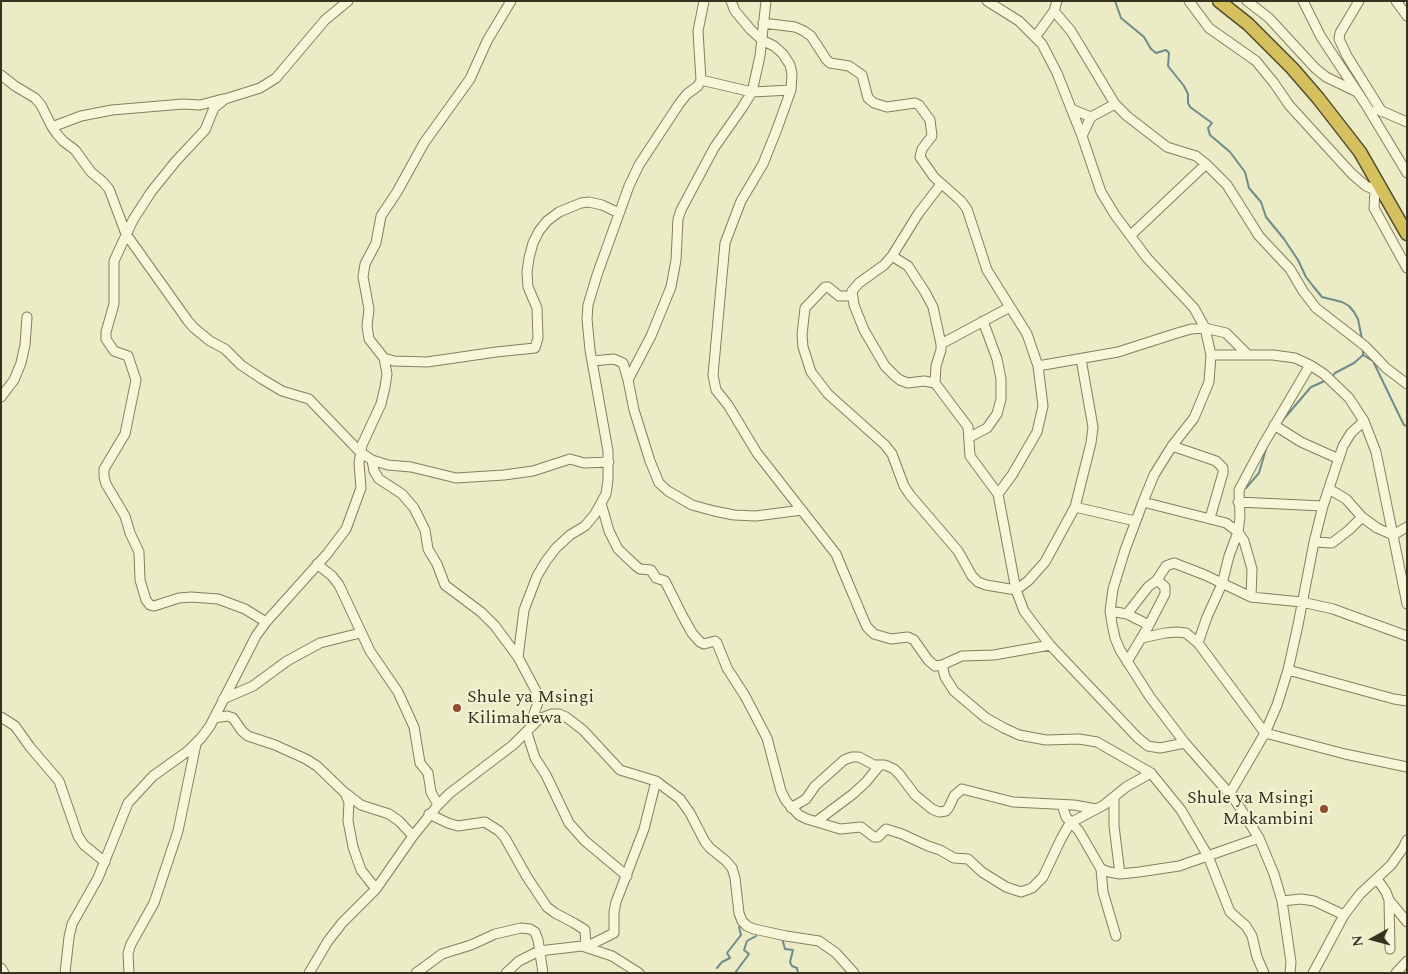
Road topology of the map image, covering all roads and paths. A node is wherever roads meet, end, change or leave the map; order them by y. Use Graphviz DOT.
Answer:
graph roads {
  1 [pos="348,1"];
  2 [pos="704,1"];
  3 [pos="731,1"];
  4 [pos="766,1"];
  5 [pos="986,1"];
  6 [pos="1057,1"];
  7 [pos="1189,1"];
  8 [pos="1219,1"];
  9 [pos="1247,1"];
  10 [pos="1303,1"];
  11 [pos="1359,1"];
  12 [pos="1396,1"];
  13 [pos="507,2"];
  14 [pos="1407,8"];
  15 [pos="1054,11"];
  16 [pos="1407,16"];
  17 [pos="763,23"];
  18 [pos="1036,36"];
  19 [pos="762,40"];
  20 [pos="1,75"];
  21 [pos="701,80"];
  22 [pos="791,90"];
  23 [pos="752,92"];
  24 [pos="1357,92"];
  25 [pos="225,99"];
  26 [pos="1115,104"];
  27 [pos="1366,105"];
  28 [pos="1071,109"];
  29 [pos="1382,112"];
  30 [pos="1092,117"];
  31 [pos="1407,122"];
  32 [pos="52,127"];
  33 [pos="1082,136"];
  34 [pos="1206,164"];
  35 [pos="1407,173"];
  36 [pos="941,184"];
  37 [pos="1380,192"];
  38 [pos="619,213"];
  39 [pos="126,234"];
  40 [pos="1407,234"];
  41 [pos="1131,235"];
  42 [pos="892,256"];
  43 [pos="1407,268"];
  44 [pos="852,296"];
  45 [pos="1010,307"];
  46 [pos="27,317"];
  47 [pos="983,320"];
  48 [pos="1205,328"];
  49 [pos="941,344"];
  50 [pos="1211,355"];
  51 [pos="1248,355"];
  52 [pos="384,358"];
  53 [pos="1081,359"];
  54 [pos="592,361"];
  55 [pos="1310,365"];
  56 [pos="1038,366"];
  57 [pos="628,380"];
  58 [pos="934,383"];
  59 [pos="1407,384"];
  60 [pos="1,397"];
  61 [pos="1364,421"];
  62 [pos="1274,425"];
  63 [pos="970,437"];
  64 [pos="1172,446"];
  65 [pos="360,452"];
  66 [pos="1338,459"];
  67 [pos="372,460"];
  68 [pos="609,462"];
  69 [pos="1329,489"];
  70 [pos="998,494"];
  71 [pos="1143,502"];
  72 [pos="1238,502"];
  73 [pos="601,503"];
  74 [pos="1323,506"];
  75 [pos="1075,507"];
  76 [pos="802,510"];
  77 [pos="1362,517"];
  78 [pos="1210,518"];
  79 [pos="1135,522"];
  80 [pos="1407,527"];
  81 [pos="1238,532"];
  82 [pos="1393,535"];
  83 [pos="1314,542"];
  84 [pos="317,564"];
  85 [pos="1157,580"];
  86 [pos="1222,584"];
  87 [pos="1016,590"];
  88 [pos="1251,597"];
  89 [pos="1302,602"];
  90 [pos="1407,604"];
  91 [pos="1110,611"];
  92 [pos="1127,614"];
  93 [pos="266,622"];
  94 [pos="1149,625"];
  95 [pos="360,633"];
  96 [pos="1407,636"];
  97 [pos="1142,638"];
  98 [pos="1198,643"];
  99 [pos="1050,645"];
  100 [pos="518,657"];
  101 [pos="1127,662"];
  102 [pos="942,665"];
  103 [pos="1288,670"];
  104 [pos="223,699"];
  105 [pos="1407,701"];
  106 [pos="1,717"];
  107 [pos="214,718"];
  108 [pos="534,724"];
  109 [pos="526,733"];
  110 [pos="1265,733"];
  111 [pos="196,743"];
  112 [pos="1185,743"];
  113 [pos="880,766"];
  114 [pos="1407,768"];
  115 [pos="1151,773"];
  116 [pos="656,781"];
  117 [pos="345,793"];
  118 [pos="1230,793"];
  119 [pos="1114,798"];
  120 [pos="438,805"];
  121 [pos="1062,805"];
  122 [pos="791,808"];
  123 [pos="1096,809"];
  124 [pos="430,814"];
  125 [pos="817,821"];
  126 [pos="1070,823"];
  127 [pos="413,836"];
  128 [pos="1258,838"];
  129 [pos="1406,846"];
  130 [pos="1208,856"];
  131 [pos="105,862"];
  132 [pos="1101,868"];
  133 [pos="1120,874"];
  134 [pos="627,876"];
  135 [pos="1377,879"];
  136 [pos="376,888"];
  137 [pos="1389,900"];
  138 [pos="1282,901"];
  139 [pos="1344,915"];
  140 [pos="1407,922"];
  141 [pos="1116,936"];
  142 [pos="586,947"];
  143 [pos="1390,949"];
  144 [pos="539,950"];
  145 [pos="1407,961"];
  146 [pos="1,968"];
  147 [pos="4,973"];
  148 [pos="65,973"];
  149 [pos="129,973"];
  150 [pos="309,973"];
  151 [pos="416,973"];
  152 [pos="506,973"];
  153 [pos="542,973"];
  154 [pos="640,973"];
  155 [pos="854,973"];
  156 [pos="1264,973"];
  157 [pos="1290,973"];
  158 [pos="1313,973"];
  159 [pos="1396,973"];
  1 -- 25 [label="street"];
  2 -- 21 [label="street"];
  3 -- 19 [label="street"];
  4 -- 17 [label="street"];
  5 -- 18 [label="street"];
  6 -- 15 [label="street"];
  7 -- 37 [label="street"];
  8 -- 37 [label="highway"];
  9 -- 24 [label="street"];
  10 -- 24 [label="street"];
  11 -- 29 [label="street"];
  12 -- 14 [label="street"];
  12 -- 16 [label="street"];
  13 -- 52 [label="street"];
  15 -- 18 [label="street"];
  15 -- 26 [label="street"];
  17 -- 19 [label="street"];
  17 -- 36 [label="street"];
  18 -- 28 [label="street"];
  19 -- 22 [label="street"];
  19 -- 23 [label="street"];
  20 -- 32 [label="street"];
  21 -- 23 [label="street"];
  21 -- 38 [label="street"];
  22 -- 23 [label="street"];
  22 -- 76 [label="street"];
  23 -- 57 [label="street"];
  24 -- 27 [label="street"];
  25 -- 32 [label="street"];
  25 -- 39 [label="street"];
  26 -- 30 [label="street"];
  26 -- 34 [label="street"];
  27 -- 29 [label="street"];
  27 -- 35 [label="street"];
  28 -- 30 [label="street"];
  28 -- 33 [label="street"];
  29 -- 31 [label="street"];
  30 -- 33 [label="street"];
  32 -- 39 [label="street"];
  33 -- 41 [label="street"];
  34 -- 41 [label="street"];
  34 -- 59 [label="street"];
  36 -- 42 [label="street"];
  36 -- 45 [label="street"];
  37 -- 40 [label="highway"];
  37 -- 43 [label="street"];
  38 -- 52 [label="street"];
  38 -- 54 [label="street"];
  39 -- 65 [label="street"];
  39 -- 93 [label="street"];
  41 -- 48 [label="street"];
  42 -- 44 [label="street"];
  42 -- 49 [label="street"];
  44 -- 58 [label="street"];
  44 -- 87 [label="street"];
  45 -- 47 [label="street"];
  45 -- 56 [label="street"];
  46 -- 60 [label="street"];
  47 -- 49 [label="street"];
  47 -- 63 [label="street"];
  48 -- 50 [label="street"];
  48 -- 51 [label="street"];
  48 -- 53 [label="street"];
  49 -- 58 [label="street"];
  50 -- 51 [label="street"];
  50 -- 64 [label="street"];
  51 -- 55 [label="street"];
  52 -- 65 [label="street"];
  53 -- 56 [label="street"];
  53 -- 75 [label="street"];
  54 -- 57 [label="street"];
  54 -- 68 [label="street"];
  55 -- 61 [label="street"];
  55 -- 62 [label="street"];
  56 -- 70 [label="street"];
  57 -- 76 [label="street"];
  58 -- 63 [label="street"];
  61 -- 66 [label="street"];
  61 -- 82 [label="street"];
  62 -- 66 [label="street"];
  62 -- 72 [label="street"];
  63 -- 70 [label="street"];
  64 -- 71 [label="street"];
  64 -- 78 [label="street"];
  65 -- 67 [label="street"];
  65 -- 84 [label="street"];
  66 -- 69 [label="street"];
  67 -- 68 [label="street"];
  67 -- 100 [label="street"];
  68 -- 73 [label="street"];
  69 -- 74 [label="street"];
  69 -- 77 [label="street"];
  70 -- 87 [label="street"];
  71 -- 78 [label="street"];
  71 -- 79 [label="street"];
  72 -- 74 [label="street"];
  72 -- 81 [label="street"];
  73 -- 100 [label="street"];
  73 -- 122 [label="street"];
  74 -- 83 [label="street"];
  75 -- 79 [label="street"];
  75 -- 87 [label="street"];
  76 -- 102 [label="street"];
  77 -- 82 [label="street"];
  77 -- 83 [label="street"];
  78 -- 81 [label="street"];
  79 -- 91 [label="street"];
  80 -- 82 [label="street"];
  81 -- 86 [label="street"];
  81 -- 88 [label="street"];
  82 -- 90 [label="street"];
  83 -- 89 [label="street"];
  84 -- 93 [label="street"];
  84 -- 95 [label="street"];
  85 -- 86 [label="street"];
  85 -- 92 [label="street"];
  85 -- 94 [label="street"];
  86 -- 88 [label="street"];
  86 -- 98 [label="street"];
  87 -- 99 [label="street"];
  88 -- 89 [label="street"];
  89 -- 96 [label="street"];
  89 -- 103 [label="street"];
  91 -- 92 [label="street"];
  91 -- 101 [label="street"];
  92 -- 94 [label="street"];
  93 -- 104 [label="street"];
  94 -- 97 [label="street"];
  95 -- 104 [label="street"];
  95 -- 120 [label="street"];
  97 -- 98 [label="street"];
  97 -- 101 [label="street"];
  98 -- 110 [label="street"];
  99 -- 102 [label="street"];
  99 -- 112 [label="street"];
  100 -- 108 [label="street"];
  101 -- 112 [label="street"];
  102 -- 115 [label="street"];
  103 -- 105 [label="street"];
  103 -- 110 [label="street"];
  104 -- 107 [label="street"];
  106 -- 131 [label="street"];
  107 -- 111 [label="street"];
  107 -- 117 [label="street"];
  108 -- 109 [label="street"];
  108 -- 116 [label="street"];
  109 -- 120 [label="street"];
  109 -- 134 [label="street"];
  110 -- 114 [label="street"];
  110 -- 118 [label="street"];
  111 -- 131 [label="street"];
  111 -- 149 [label="street"];
  112 -- 118 [label="street"];
  113 -- 121 [label="street"];
  113 -- 122 [label="street"];
  113 -- 125 [label="street"];
  115 -- 119 [label="street"];
  115 -- 130 [label="street"];
  116 -- 134 [label="street"];
  116 -- 155 [label="street"];
  117 -- 127 [label="street"];
  117 -- 136 [label="street"];
  118 -- 128 [label="street"];
  119 -- 123 [label="street"];
  119 -- 133 [label="street"];
  120 -- 124 [label="street"];
  121 -- 123 [label="street"];
  121 -- 126 [label="street"];
  122 -- 125 [label="street"];
  123 -- 126 [label="street"];
  124 -- 127 [label="street"];
  124 -- 142 [label="street"];
  125 -- 126 [label="street"];
  126 -- 132 [label="street"];
  127 -- 136 [label="street"];
  128 -- 130 [label="street"];
  128 -- 138 [label="street"];
  129 -- 135 [label="street"];
  130 -- 133 [label="street"];
  130 -- 156 [label="street"];
  131 -- 148 [label="street"];
  132 -- 133 [label="street"];
  132 -- 141 [label="street"];
  134 -- 142 [label="street"];
  135 -- 137 [label="street"];
  135 -- 139 [label="street"];
  136 -- 150 [label="street"];
  137 -- 140 [label="street"];
  137 -- 143 [label="street"];
  138 -- 139 [label="street"];
  138 -- 157 [label="street"];
  139 -- 158 [label="street"];
  142 -- 144 [label="street"];
  142 -- 154 [label="street"];
  144 -- 151 [label="street"];
  144 -- 152 [label="street"];
  144 -- 153 [label="street"];
  145 -- 159 [label="street"];
  146 -- 147 [label="street"];
}
